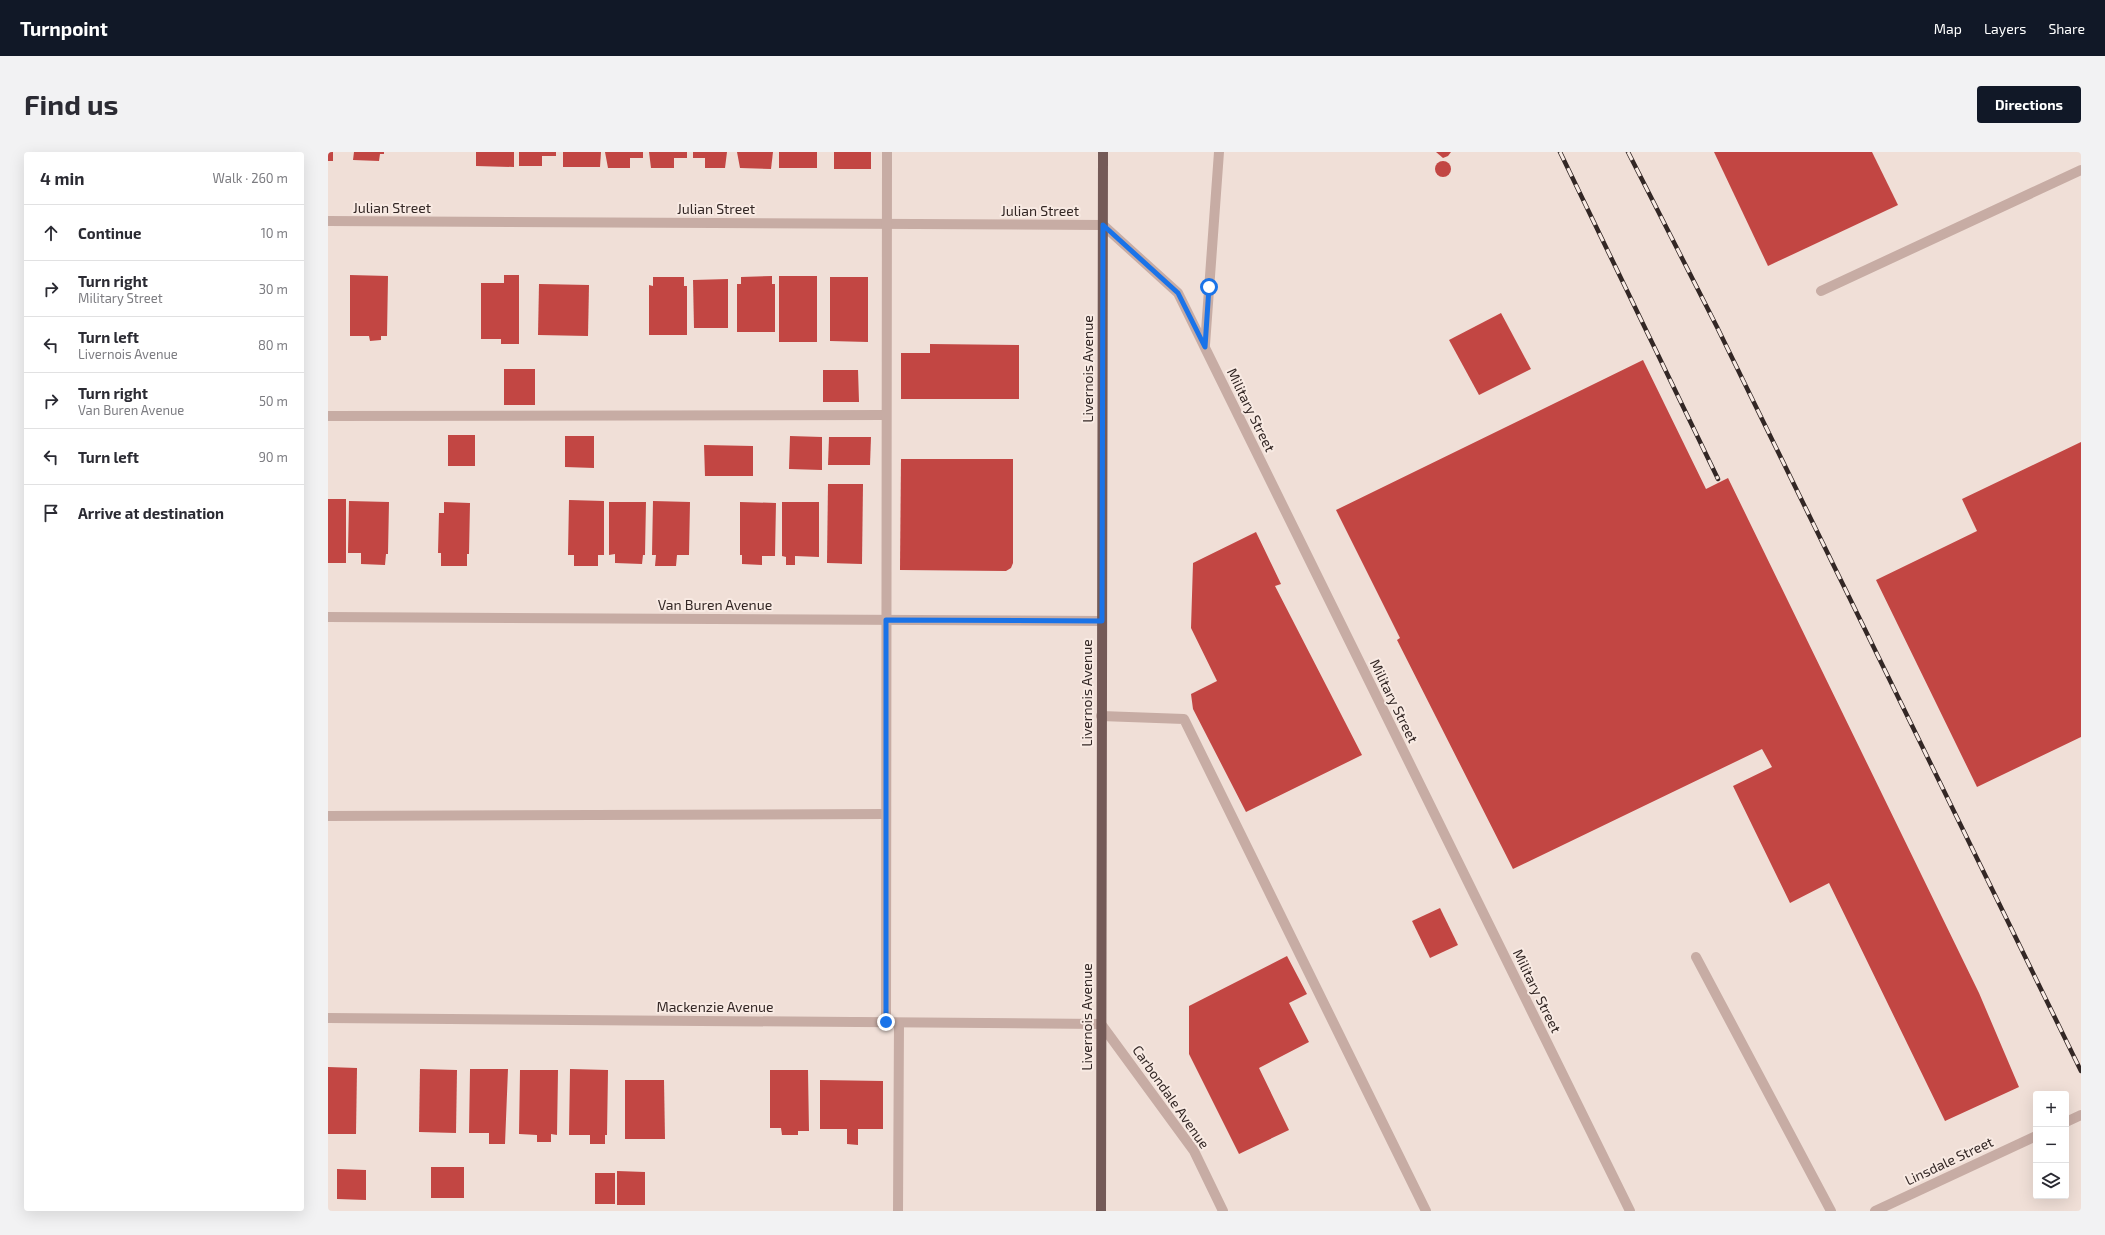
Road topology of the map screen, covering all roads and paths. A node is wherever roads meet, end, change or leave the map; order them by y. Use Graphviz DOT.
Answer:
graph roads {
  1 [pos="886,152"];
  2 [pos="1103,152"];
  3 [pos="1219,152"];
  4 [pos="2081,170"];
  5 [pos="328,221"];
  6 [pos="885,224"];
  7 [pos="1103,225"];
  8 [pos="1821,291"];
  9 [pos="1205,347"];
  10 [pos="886,415"];
  11 [pos="328,416"];
  12 [pos="328,617"];
  13 [pos="886,620"];
  14 [pos="1102,621"];
  15 [pos="1101,716"];
  16 [pos="886,814"];
  17 [pos="328,816"];
  18 [pos="1696,957"];
  19 [pos="328,1018"];
  20 [pos="886,1022"];
  21 [pos="899,1023"];
  22 [pos="1101,1024"];
  23 [pos="2081,1115"];
  24 [pos="2069,1121"];
  25 [pos="2033,1137"];
  26 [pos="898,1211"];
  27 [pos="1101,1211"];
  28 [pos="1223,1211"];
  29 [pos="1426,1211"];
  30 [pos="1630,1211"];
  31 [pos="1831,1211"];
  32 [pos="1874,1211"];
  1 -- 6 [label="street"];
  2 -- 7 [label="main road, Livernois Avenue"];
  3 -- 9 [label="street"];
  4 -- 8 [label="street"];
  5 -- 6 [label="street, Julian Street"];
  6 -- 7 [label="street, Julian Street"];
  6 -- 10 [label="street"];
  7 -- 9 [label="street, Military Street"];
  7 -- 14 [label="main road, Livernois Avenue"];
  9 -- 30 [label="street, Military Street"];
  10 -- 11 [label="street"];
  10 -- 13 [label="street"];
  12 -- 13 [label="street, Van Buren Avenue"];
  13 -- 14 [label="street, Van Buren Avenue"];
  13 -- 16 [label="street"];
  14 -- 15 [label="main road, Livernois Avenue"];
  15 -- 22 [label="main road, Livernois Avenue"];
  15 -- 29 [label="street"];
  16 -- 17 [label="street"];
  16 -- 20 [label="street"];
  18 -- 31 [label="street"];
  19 -- 20 [label="street, Mackenzie Avenue"];
  20 -- 21 [label="street, Mackenzie Avenue"];
  21 -- 22 [label="street, Mackenzie Avenue"];
  21 -- 26 [label="street"];
  22 -- 27 [label="main road, Livernois Avenue"];
  22 -- 28 [label="street, Carbondale Avenue"];
  23 -- 24 [label="street"];
  25 -- 32 [label="street, Linsdale Street"];
}
